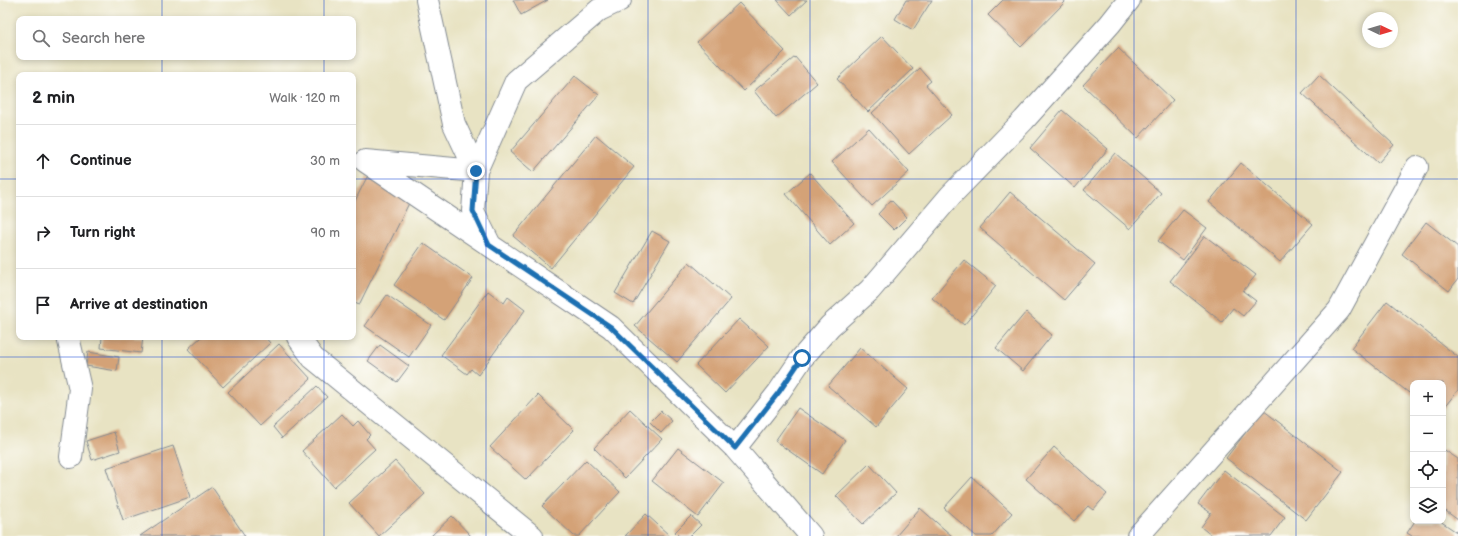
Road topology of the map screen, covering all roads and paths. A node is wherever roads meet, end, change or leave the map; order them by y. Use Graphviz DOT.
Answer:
graph roads {
  1 [pos="427,0"];
  2 [pos="620,0"];
  3 [pos="1129,0"];
  4 [pos="359,164"];
  5 [pos="1417,167"];
  6 [pos="476,171"];
  7 [pos="489,245"];
  8 [pos="69,340"];
  9 [pos="300,340"];
  10 [pos="735,448"];
  11 [pos="71,457"];
  12 [pos="532,536"];
  13 [pos="811,536"];
  14 [pos="1138,536"];
  1 -- 6 [label="street"];
  2 -- 6 [label="street"];
  3 -- 10 [label="street"];
  4 -- 6 [label="street"];
  4 -- 7 [label="street"];
  5 -- 14 [label="street"];
  6 -- 7 [label="street"];
  7 -- 10 [label="street"];
  8 -- 11 [label="street"];
  9 -- 12 [label="street"];
  10 -- 13 [label="street"];
}
